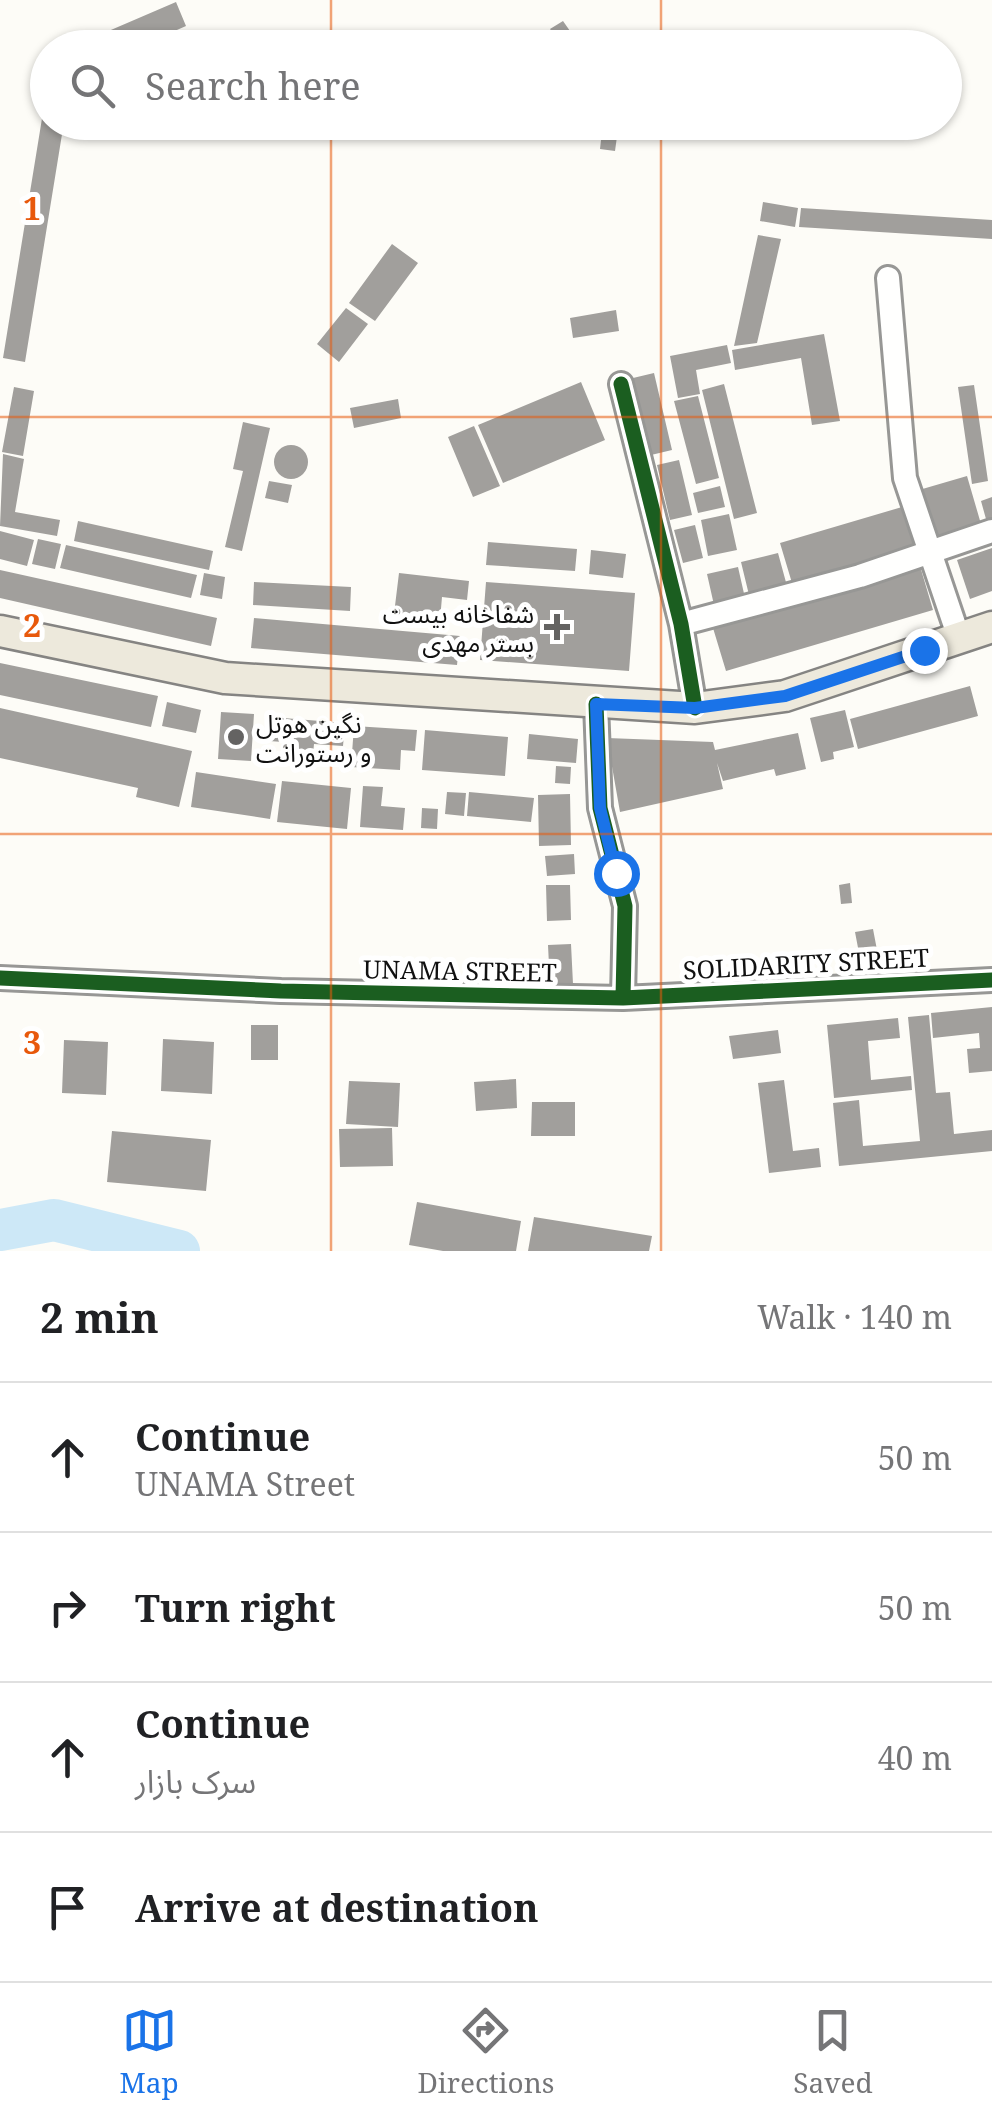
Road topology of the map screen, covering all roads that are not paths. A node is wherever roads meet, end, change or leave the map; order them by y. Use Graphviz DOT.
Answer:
graph roads {
  1 [pos="888,278"];
  2 [pos="621,384"];
  3 [pos="992,531"];
  4 [pos="930,552"];
  5 [pos="681,624"];
  6 [pos="992,627"];
  7 [pos="0,631"];
  8 [pos="960,638"];
  9 [pos="596,704"];
  10 [pos="695,708"];
  11 [pos="0,978"];
  12 [pos="992,980"];
  13 [pos="623,998"];
  1 -- 4 [label="street"];
  2 -- 5 [label="street"];
  3 -- 4 [label="street"];
  4 -- 5 [label="street"];
  4 -- 8 [label="street"];
  5 -- 10 [label="street"];
  6 -- 8 [label="main road"];
  7 -- 9 [label="main road"];
  8 -- 10 [label="main road"];
  9 -- 10 [label="main road"];
  9 -- 13 [label="street"];
  11 -- 13 [label="street, UNAMA STREET"];
  12 -- 13 [label="street, SOLIDARITY STREET"];
}
